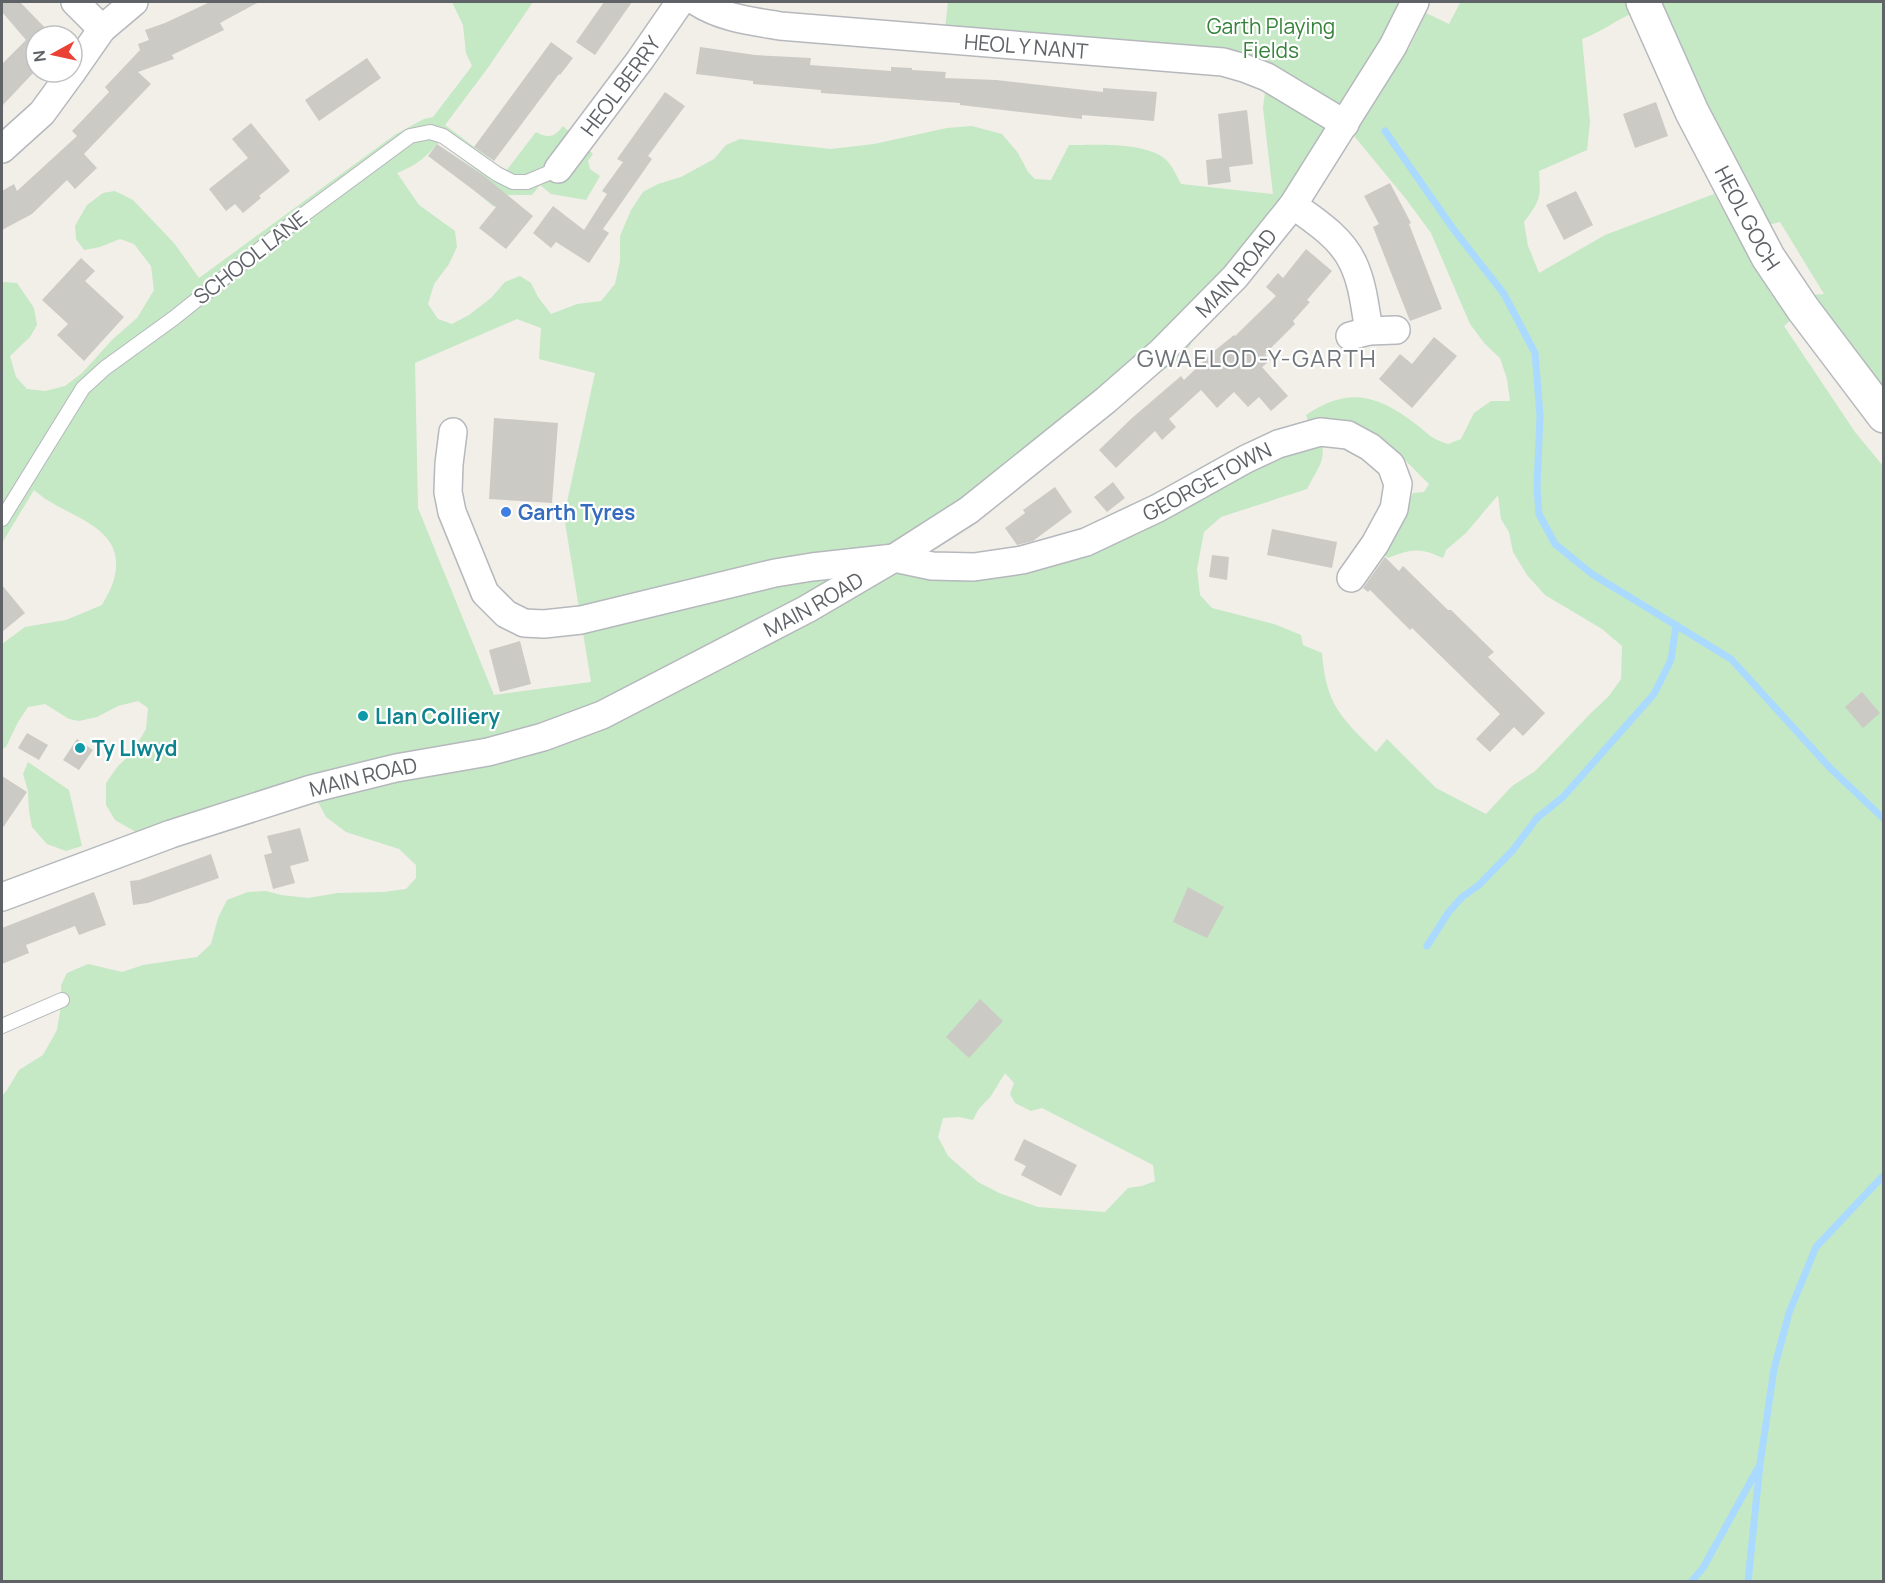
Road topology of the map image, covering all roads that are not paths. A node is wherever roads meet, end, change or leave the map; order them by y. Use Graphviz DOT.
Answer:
graph roads {
  1 [pos="75,2"];
  2 [pos="134,2"];
  3 [pos="680,2"];
  4 [pos="697,2"];
  5 [pos="1415,2"];
  6 [pos="1643,2"];
  7 [pos="102,29"];
  8 [pos="84,55"];
  9 [pos="63,84"];
  10 [pos="1345,124"];
  11 [pos="2,149"];
  12 [pos="558,169"];
  13 [pos="1293,205"];
  14 [pos="1372,332"];
  15 [pos="1884,416"];
  16 [pos="453,432"];
  17 [pos="2,519"];
  18 [pos="894,558"];
  19 [pos="1351,578"];
  20 [pos="2,897"];
  21 [pos="62,1000"];
  22 [pos="2,1026"];
  1 -- 7 [label="street"];
  2 -- 7 [label="street"];
  3 -- 12 [label="street, HEOL BERRY"];
  4 -- 10 [label="street, HEOL Y NANT"];
  5 -- 10 [label="street, MAIN ROAD"];
  6 -- 15 [label="street, HEOL GOCH"];
  7 -- 8 [label="street"];
  9 -- 11 [label="street"];
  10 -- 13 [label="street, MAIN ROAD"];
  12 -- 17 [label="lane, SCHOOL LANE"];
  13 -- 14 [label="street"];
  13 -- 18 [label="street, MAIN ROAD"];
  16 -- 18 [label="street"];
  18 -- 19 [label="street, GEORGETOWN"];
  18 -- 20 [label="street, MAIN ROAD"];
  21 -- 22 [label="lane"];
}
